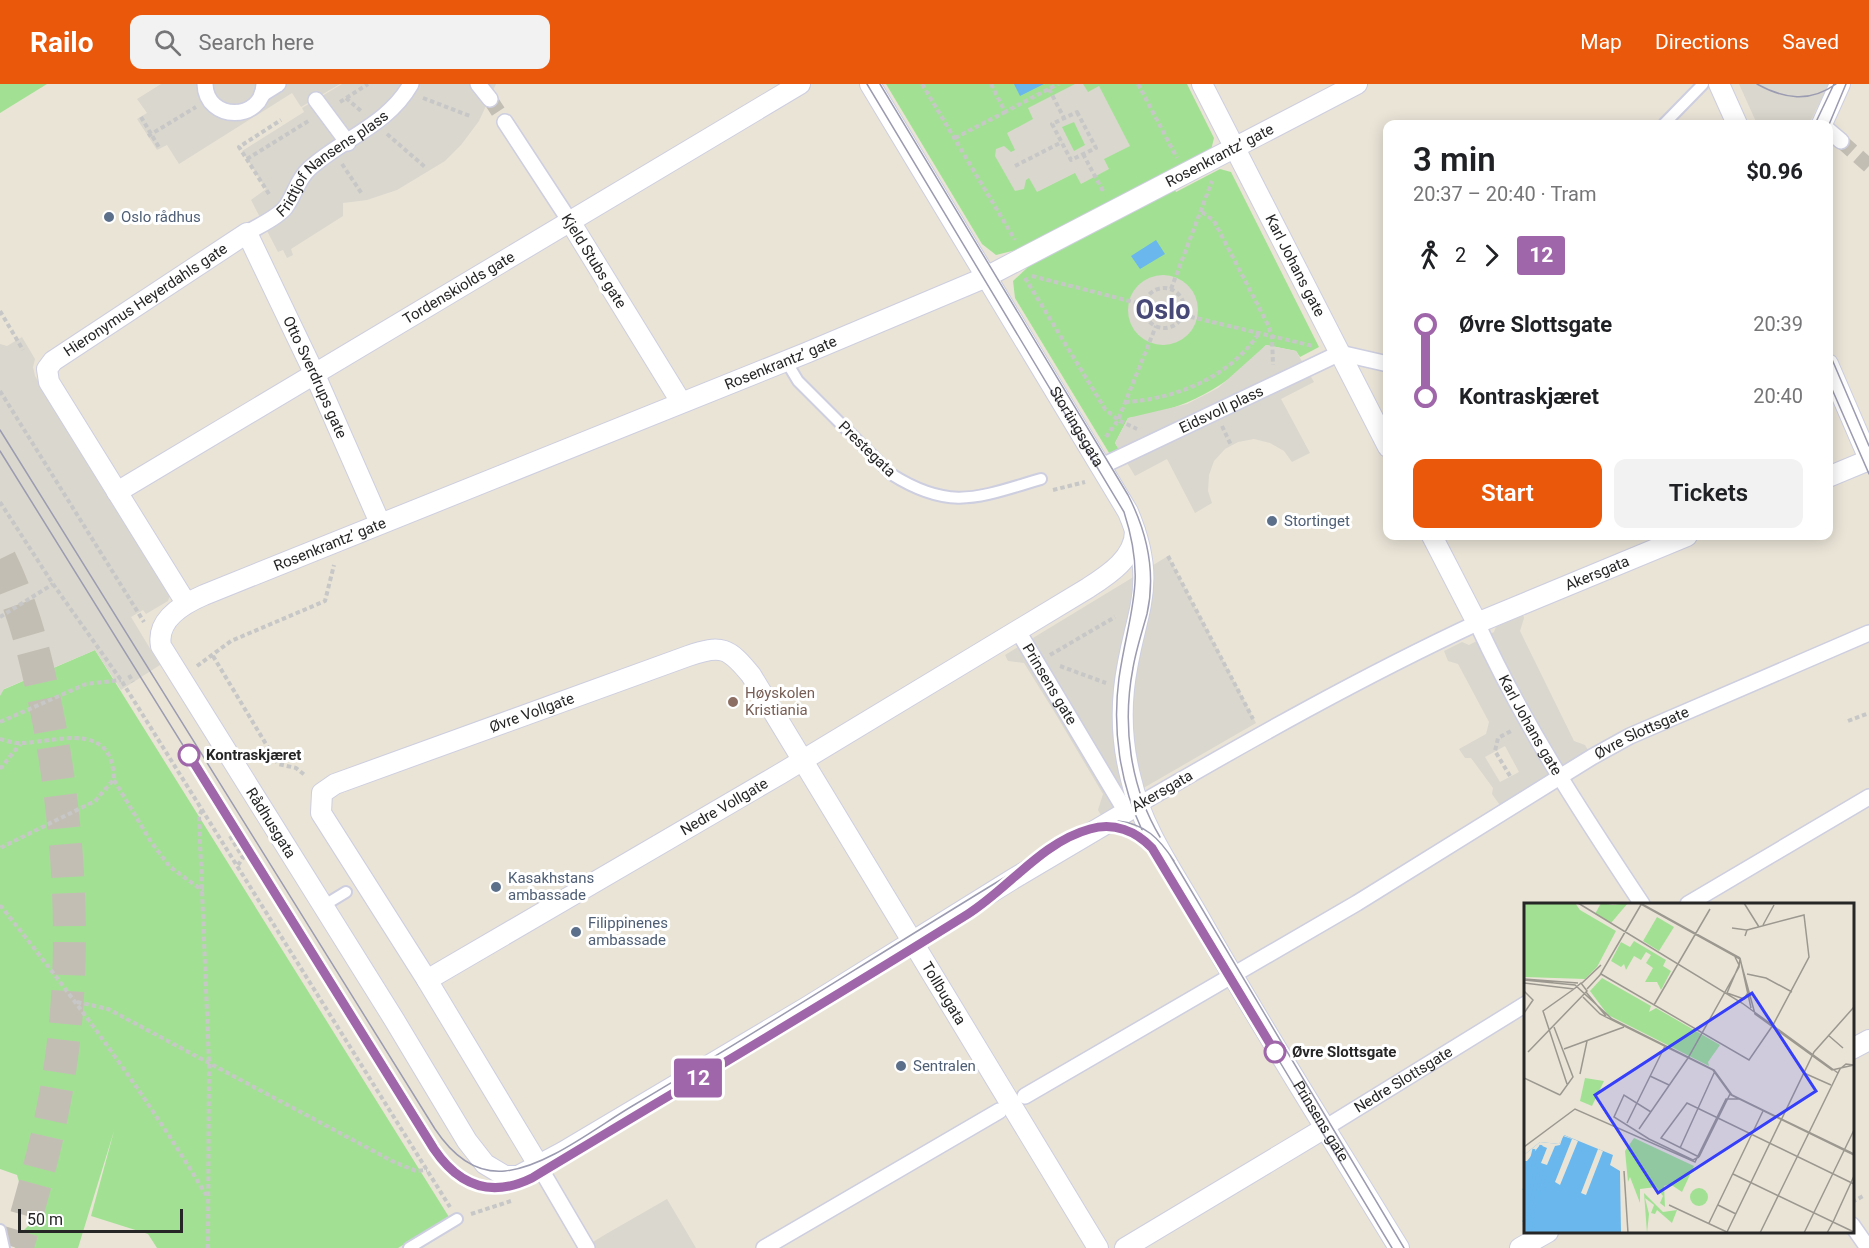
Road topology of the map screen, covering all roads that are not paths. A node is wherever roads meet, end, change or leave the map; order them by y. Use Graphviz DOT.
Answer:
graph roads {
  1 [pos="278,84"];
  2 [pos="478,84"];
  3 [pos="800,84"];
  4 [pos="870,84"];
  5 [pos="1202,84"];
  6 [pos="1357,84"];
  7 [pos="1703,84"];
  8 [pos="1719,84"];
  9 [pos="1840,84"];
  10 [pos="409,88"];
  11 [pos="263,89"];
  12 [pos="207,91"];
  13 [pos="490,99"];
  14 [pos="316,100"];
  15 [pos="1668,120"];
  16 [pos="1735,120"];
  17 [pos="1824,120"];
  18 [pos="505,122"];
  19 [pos="1833,134"];
  20 [pos="1841,141"];
  21 [pos="348,143"];
  22 [pos="1234,148"];
  23 [pos="571,223"];
  24 [pos="246,233"];
  25 [pos="987,276"];
  26 [pos="1340,353"];
  27 [pos="786,361"];
  28 [pos="1383,363"];
  29 [pos="315,375"];
  30 [pos="1833,376"];
  31 [pos="681,402"];
  32 [pos="1383,437"];
  33 [pos="1869,460"];
  34 [pos="1102,466"];
  35 [pos="1833,475"];
  36 [pos="1041,479"];
  37 [pos="117,492"];
  38 [pos="380,523"];
  39 [pos="1135,531"];
  40 [pos="1434,540"];
  41 [pos="1677,540"];
  42 [pos="186,603"];
  43 [pos="1477,624"];
  44 [pos="1018,631"];
  45 [pos="1869,633"];
  46 [pos="728,651"];
  47 [pos="803,760"];
  48 [pos="1558,778"];
  49 [pos="1869,797"];
  50 [pos="1132,808"];
  51 [pos="346,892"];
  52 [pos="1641,903"];
  53 [pos="1690,903"];
  54 [pos="323,906"];
  55 [pos="913,940"];
  56 [pos="1233,975"];
  57 [pos="428,980"];
  58 [pos="1524,1005"];
  59 [pos="1869,1040"];
  60 [pos="1854,1048"];
  61 [pos="1025,1096"];
  62 [pos="999,1112"];
  63 [pos="1326,1128"];
  64 [pos="539,1166"];
  65 [pos="457,1219"];
  66 [pos="1854,1228"];
  67 [pos="0,1230"];
  68 [pos="1546,1233"];
  69 [pos="4,1248"];
  70 [pos="409,1248"];
  71 [pos="587,1248"];
  72 [pos="764,1248"];
  73 [pos="1098,1248"];
  74 [pos="1125,1248"];
  75 [pos="1399,1248"];
  76 [pos="1520,1248"];
  77 [pos="1868,1248"];
  1 -- 11 [label="street"];
  2 -- 13 [label="street"];
  3 -- 23 [label="street, Tordenskiolds gate"];
  4 -- 25 [label="street, Stortingsgata"];
  5 -- 22 [label="street, Karl Johans gate"];
  6 -- 22 [label="street, Rosenkrantz’ gate"];
  7 -- 15 [label="lane"];
  8 -- 16 [label="street"];
  9 -- 17 [label="street"];
  10 -- 21 [label="street, Fridtjof Nansens plass"];
  11 -- 12 [label="street"];
  14 -- 21 [label="street"];
  18 -- 23 [label="street, Kjeld Stubs gate"];
  19 -- 20 [label="street"];
  21 -- 24 [label="street, Fridtjof Nansens plass"];
  22 -- 25 [label="street, Rosenkrantz’ gate"];
  22 -- 26 [label="street, Karl Johans gate"];
  23 -- 29 [label="street, Tordenskiolds gate"];
  23 -- 31 [label="street, Kjeld Stubs gate"];
  24 -- 29 [label="street, Otto Sverdrups gate"];
  24 -- 37 [label="street, Hieronymus Heyerdahls gate"];
  25 -- 27 [label="street, Rosenkrantz’ gate"];
  25 -- 34 [label="street, Stortingsgata"];
  26 -- 28 [label="street"];
  26 -- 32 [label="street, Karl Johans gate"];
  26 -- 34 [label="street, Eidsvoll plass"];
  27 -- 31 [label="street, Rosenkrantz’ gate"];
  27 -- 36 [label="lane, Prestegata"];
  29 -- 37 [label="street, Tordenskiolds gate"];
  29 -- 38 [label="street, Otto Sverdrups gate"];
  30 -- 33 [label="street"];
  31 -- 38 [label="street, Rosenkrantz’ gate"];
  33 -- 35 [label="street"];
  34 -- 39 [label="street, Stortingsgata"];
  37 -- 42 [label="street"];
  38 -- 42 [label="street, Rosenkrantz’ gate"];
  39 -- 44 [label="street, Prinsens gate"];
  39 -- 50 [label="street, Stortingsgata"];
  40 -- 43 [label="street, Karl Johans gate"];
  41 -- 43 [label="street, Akersgata"];
  42 -- 54 [label="street, Rådhusgata"];
  43 -- 48 [label="street, Karl Johans gate"];
  43 -- 50 [label="street, Akersgata"];
  44 -- 47 [label="street, Nedre Vollgate"];
  44 -- 50 [label="street, Prinsens gate"];
  45 -- 48 [label="street, Øvre Slottsgate"];
  46 -- 47 [label="street, Tollbugata"];
  46 -- 57 [label="street, Øvre Vollgate"];
  47 -- 55 [label="street, Tollbugata"];
  47 -- 57 [label="street, Nedre Vollgate"];
  48 -- 52 [label="street, Karl Johans gate"];
  48 -- 56 [label="street, Øvre Slottsgate"];
  49 -- 53 [label="street"];
  50 -- 55 [label="street, Akersgata"];
  50 -- 56 [label="street, Prinsens gate"];
  51 -- 54 [label="lane"];
  54 -- 64 [label="street, Rådhusgata"];
  55 -- 64 [label="street, Akersgata"];
  55 -- 73 [label="street, Tollbugata"];
  56 -- 61 [label="street, Øvre Slottsgate"];
  56 -- 63 [label="street, Prinsens gate"];
  57 -- 64 [label="street"];
  58 -- 63 [label="street, Nedre Slottsgate"];
  59 -- 60 [label="street"];
  62 -- 72 [label="street"];
  63 -- 74 [label="street, Nedre Slottsgate"];
  63 -- 75 [label="street, Prinsens gate"];
  64 -- 71 [label="street"];
  65 -- 70 [label="lane"];
  66 -- 77 [label="street"];
  67 -- 69 [label="lane"];
  68 -- 76 [label="street"];
}
